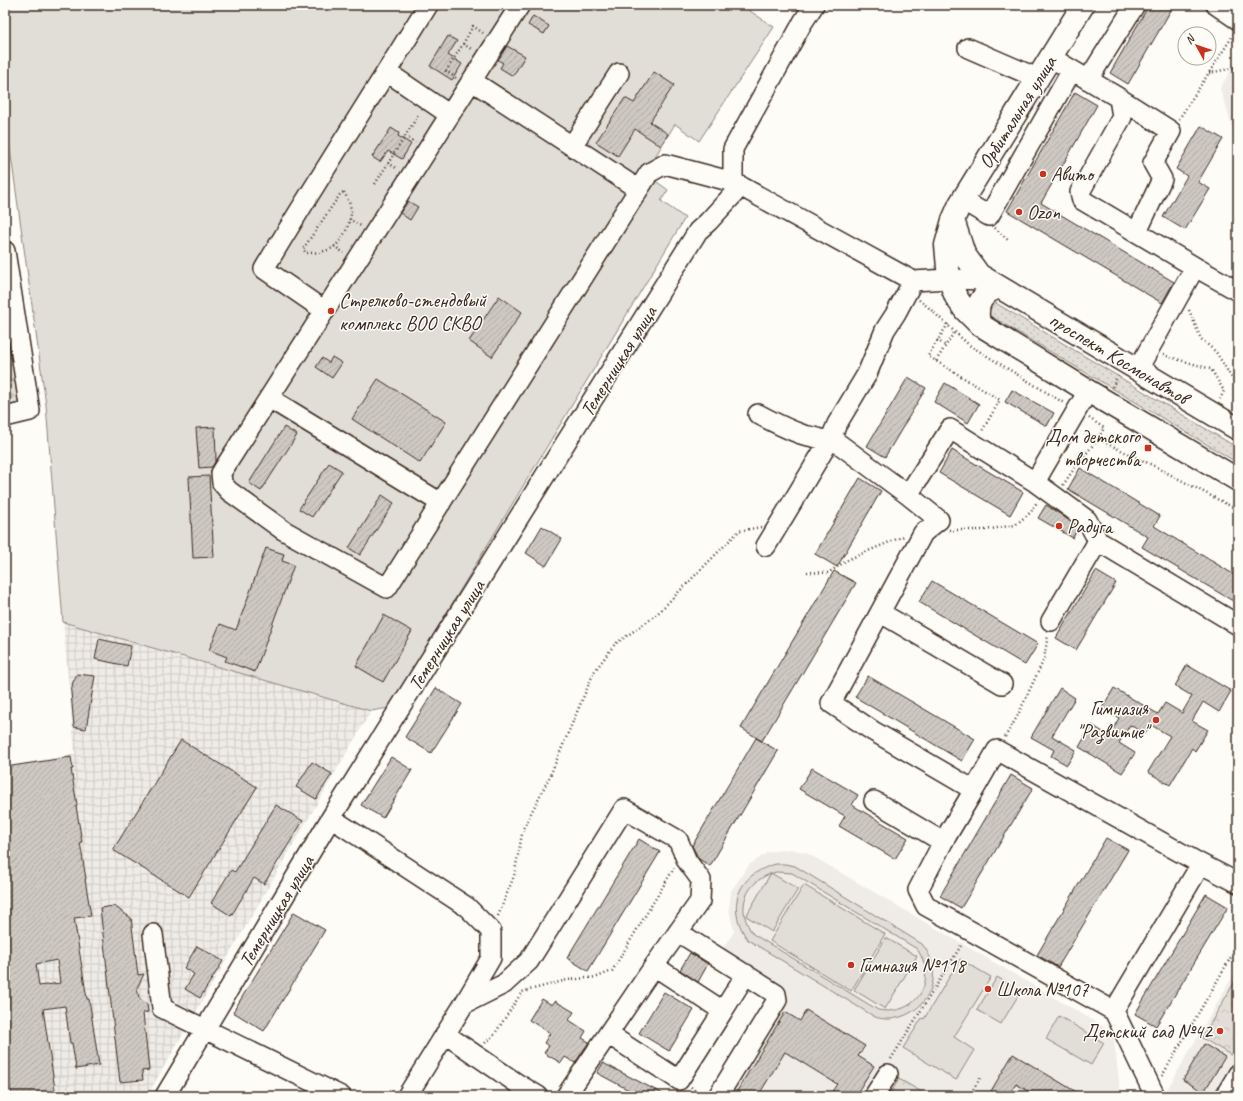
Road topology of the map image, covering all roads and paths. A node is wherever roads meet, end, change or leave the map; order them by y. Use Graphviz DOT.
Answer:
graph roads {
  1 [pos="428,5"];
  2 [pos="520,5"];
  3 [pos="814,5"];
  4 [pos="1083,5"];
  5 [pos="1135,5"];
  6 [pos="1216,5"];
  7 [pos="1236,27"];
  8 [pos="483,33"];
  9 [pos="463,44"];
  10 [pos="968,48"];
  11 [pos="1050,57"];
  12 [pos="486,58"];
  13 [pos="1238,67"];
  14 [pos="387,72"];
  15 [pos="619,73"];
  16 [pos="1208,73"];
  17 [pos="1080,75"];
  18 [pos="1037,78"];
  19 [pos="470,83"];
  20 [pos="1118,98"];
  21 [pos="419,114"];
  22 [pos="450,115"];
  23 [pos="1171,131"];
  24 [pos="572,146"];
  25 [pos="375,184"];
  26 [pos="737,184"];
  27 [pos="638,189"];
  28 [pos="344,192"];
  29 [pos="962,200"];
  30 [pos="953,220"];
  31 [pos="1137,232"];
  32 [pos="5,251"];
  33 [pos="1195,267"];
  34 [pos="949,279"];
  35 [pos="993,284"];
  36 [pos="910,287"];
  37 [pos="1238,291"];
  38 [pos="1181,292"];
  39 [pos="325,311"];
  40 [pos="948,324"];
  41 [pos="979,324"];
  42 [pos="955,331"];
  43 [pos="937,340"];
  44 [pos="946,346"];
  45 [pos="1163,355"];
  46 [pos="936,361"];
  47 [pos="1138,368"];
  48 [pos="1234,380"];
  49 [pos="1238,382"];
  50 [pos="1238,390"];
  51 [pos="1088,391"];
  52 [pos="269,398"];
  53 [pos="1220,399"];
  54 [pos="1076,410"];
  55 [pos="758,414"];
  56 [pos="5,417"];
  57 [pos="1238,429"];
  58 [pos="1098,439"];
  59 [pos="830,440"];
  60 [pos="975,444"];
  61 [pos="1238,480"];
  62 [pos="1035,482"];
  63 [pos="908,495"];
  64 [pos="1055,497"];
  65 [pos="441,503"];
  66 [pos="1238,510"];
  67 [pos="780,522"];
  68 [pos="1098,541"];
  69 [pos="766,546"];
  70 [pos="880,613"];
  71 [pos="1051,621"];
  72 [pos="1238,625"];
  73 [pos="1002,684"];
  74 [pos="997,750"];
  75 [pos="974,790"];
  76 [pos="874,801"];
  77 [pos="331,818"];
  78 [pos="943,842"];
  79 [pos="1201,864"];
  80 [pos="675,866"];
  81 [pos="1238,883"];
  82 [pos="491,931"];
  83 [pos="678,932"];
  84 [pos="153,934"];
  85 [pos="962,944"];
  86 [pos="1238,945"];
  87 [pos="654,966"];
  88 [pos="746,974"];
  89 [pos="464,1004"];
  90 [pos="723,1011"];
  91 [pos="1114,1011"];
  92 [pos="205,1030"];
  93 [pos="445,1034"];
  94 [pos="608,1034"];
  95 [pos="472,1052"];
  96 [pos="888,1074"];
  97 [pos="1238,1074"];
  98 [pos="980,1078"];
  99 [pos="1161,1078"];
  100 [pos="514,1090"];
  101 [pos="165,1096"];
  102 [pos="341,1096"];
  103 [pos="407,1096"];
  104 [pos="538,1096"];
  105 [pos="566,1096"];
  106 [pos="718,1096"];
  107 [pos="874,1096"];
  108 [pos="970,1096"];
  109 [pos="1155,1096"];
  110 [pos="1225,1096"];
  1 -- 14 [label="street"];
  2 -- 12 [label="street"];
  3 -- 26 [label="street"];
  4 -- 11 [label="main road, Орбитальная улица"];
  5 -- 17 [label="street"];
  6 -- 7 [label="street"];
  7 -- 16 [label="path"];
  8 -- 9 [label="path"];
  9 -- 12 [label="path"];
  9 -- 19 [label="path"];
  10 -- 18 [label="street"];
  11 -- 17 [label="street"];
  11 -- 18 [label="main road, Орбитальная улица"];
  12 -- 19 [label="street"];
  13 -- 16 [label="path"];
  14 -- 22 [label="street"];
  14 -- 39 [label="street"];
  15 -- 24 [label="street"];
  16 -- 23 [label="path"];
  17 -- 20 [label="street"];
  17 -- 29 [label="street"];
  18 -- 29 [label="main road, Орбитальная улица"];
  19 -- 22 [label="street"];
  19 -- 24 [label="street"];
  20 -- 23 [label="street"];
  20 -- 31 [label="street"];
  21 -- 25 [label="path"];
  22 -- 39 [label="street"];
  23 -- 31 [label="street"];
  24 -- 27 [label="street"];
  26 -- 27 [label="street"];
  26 -- 36 [label="street"];
  26 -- 77 [label="street, Темерницкая улица"];
  27 -- 65 [label="street"];
  28 -- 28 [label="path"];
  29 -- 30 [label="main road, Орбитальная улица"];
  30 -- 34 [label="main road"];
  30 -- 35 [label="main road, проспект Космонавтов"];
  31 -- 33 [label="street"];
  32 -- 56 [label="street"];
  33 -- 37 [label="street"];
  33 -- 38 [label="street"];
  34 -- 35 [label="street"];
  34 -- 36 [label="street"];
  34 -- 41 [label="main road"];
  35 -- 41 [label="main road"];
  35 -- 47 [label="main road, проспект Космонавтов"];
  36 -- 40 [label="path"];
  36 -- 59 [label="street"];
  38 -- 47 [label="street"];
  38 -- 48 [label="path"];
  39 -- 52 [label="street"];
  40 -- 42 [label="path"];
  40 -- 43 [label="path"];
  41 -- 51 [label="main road"];
  42 -- 44 [label="path"];
  42 -- 54 [label="path"];
  43 -- 44 [label="path"];
  43 -- 46 [label="path"];
  44 -- 46 [label="path"];
  45 -- 53 [label="path"];
  46 -- 60 [label="path"];
  47 -- 57 [label="main road, проспект Космонавтов"];
  48 -- 49 [label="path"];
  48 -- 50 [label="path"];
  51 -- 54 [label="street"];
  51 -- 61 [label="main road"];
  52 -- 65 [label="street"];
  52 -- 65 [label="street"];
  54 -- 58 [label="path"];
  54 -- 62 [label="street"];
  55 -- 59 [label="street"];
  58 -- 64 [label="path"];
  58 -- 66 [label="path"];
  59 -- 63 [label="street"];
  59 -- 67 [label="street"];
  60 -- 62 [label="street"];
  60 -- 63 [label="street"];
  62 -- 64 [label="street"];
  63 -- 70 [label="street"];
  64 -- 68 [label="street"];
  67 -- 69 [label="street"];
  67 -- 82 [label="path"];
  68 -- 71 [label="street"];
  68 -- 72 [label="street"];
  70 -- 73 [label="street"];
  70 -- 75 [label="street"];
  71 -- 74 [label="path"];
  74 -- 75 [label="street"];
  74 -- 79 [label="street"];
  75 -- 78 [label="street"];
  76 -- 78 [label="street"];
  77 -- 82 [label="street"];
  77 -- 92 [label="street, Темерницкая улица"];
  78 -- 91 [label="street"];
  79 -- 81 [label="street"];
  79 -- 91 [label="street"];
  80 -- 95 [label="path"];
  82 -- 89 [label="street"];
  83 -- 87 [label="street"];
  83 -- 88 [label="street"];
  83 -- 89 [label="street"];
  84 -- 92 [label="street"];
  85 -- 96 [label="path"];
  86 -- 99 [label="path"];
  87 -- 90 [label="street"];
  87 -- 94 [label="street"];
  88 -- 90 [label="street"];
  88 -- 106 [label="street"];
  89 -- 93 [label="street"];
  90 -- 94 [label="street"];
  91 -- 109 [label="street"];
  92 -- 101 [label="street, Темерницкая улица"];
  92 -- 102 [label="street"];
  93 -- 95 [label="street"];
  93 -- 103 [label="street"];
  94 -- 105 [label="street"];
  95 -- 100 [label="street"];
  96 -- 107 [label="street"];
  97 -- 110 [label="street"];
  98 -- 108 [label="path"];
  100 -- 104 [label="street"];
}
